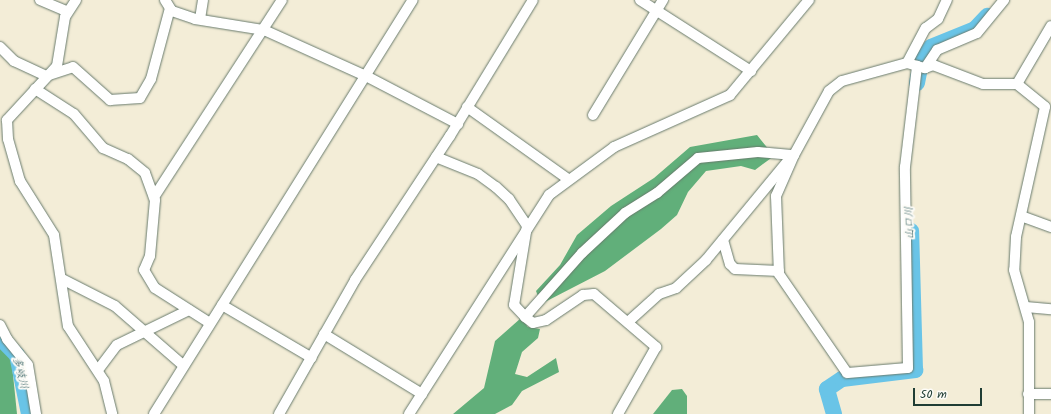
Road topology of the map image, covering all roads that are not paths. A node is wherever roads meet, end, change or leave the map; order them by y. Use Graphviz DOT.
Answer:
graph roads {
  1 [pos="40,0"];
  2 [pos="76,0"];
  3 [pos="203,0"];
  4 [pos="282,0"];
  5 [pos="412,0"];
  6 [pos="533,0"];
  7 [pos="640,0"];
  8 [pos="663,0"];
  9 [pos="808,0"];
  10 [pos="947,0"];
  11 [pos="1004,0"];
  12 [pos="168,4"];
  13 [pos="656,10"];
  14 [pos="68,12"];
  15 [pos="200,19"];
  16 [pos="1051,26"];
  17 [pos="264,30"];
  18 [pos="0,47"];
  19 [pos="916,66"];
  20 [pos="751,71"];
  21 [pos="46,76"];
  22 [pos="366,76"];
  23 [pos="1017,84"];
  24 [pos="35,89"];
  25 [pos="466,107"];
  26 [pos="1048,107"];
  27 [pos="593,115"];
  28 [pos="3,117"];
  29 [pos="458,124"];
  30 [pos="794,155"];
  31 [pos="436,157"];
  32 [pos="568,179"];
  33 [pos="154,197"];
  34 [pos="1021,216"];
  35 [pos="527,226"];
  36 [pos="1051,227"];
  37 [pos="723,240"];
  38 [pos="779,272"];
  39 [pos="62,278"];
  40 [pos="222,305"];
  41 [pos="1026,307"];
  42 [pos="1051,309"];
  43 [pos="189,310"];
  44 [pos="525,317"];
  45 [pos="628,322"];
  46 [pos="210,323"];
  47 [pos="0,325"];
  48 [pos="147,333"];
  49 [pos="324,334"];
  50 [pos="312,358"];
  51 [pos="184,366"];
  52 [pos="98,370"];
  53 [pos="422,394"];
  54 [pos="1028,394"];
  55 [pos="1051,394"];
  56 [pos="36,414"];
  57 [pos="112,414"];
  58 [pos="154,414"];
  59 [pos="279,414"];
  60 [pos="410,414"];
  61 [pos="618,414"];
  62 [pos="1029,414"];
  1 -- 14 [label="street"];
  2 -- 14 [label="street"];
  3 -- 15 [label="street"];
  4 -- 17 [label="street"];
  5 -- 22 [label="street"];
  6 -- 25 [label="street"];
  7 -- 13 [label="street"];
  8 -- 13 [label="street"];
  9 -- 20 [label="street"];
  10 -- 19 [label="street"];
  11 -- 19 [label="street"];
  12 -- 15 [label="street"];
  12 -- 21 [label="street"];
  13 -- 20 [label="street"];
  13 -- 27 [label="street"];
  14 -- 21 [label="street"];
  15 -- 17 [label="street"];
  16 -- 23 [label="street"];
  17 -- 22 [label="street"];
  17 -- 33 [label="street"];
  18 -- 21 [label="street"];
  19 -- 23 [label="street"];
  19 -- 30 [label="street"];
  19 -- 38 [label="street"];
  20 -- 32 [label="street"];
  21 -- 24 [label="street"];
  22 -- 29 [label="street"];
  22 -- 40 [label="street"];
  23 -- 26 [label="street"];
  24 -- 28 [label="street"];
  24 -- 33 [label="street"];
  25 -- 29 [label="street"];
  25 -- 32 [label="street"];
  26 -- 34 [label="street"];
  28 -- 39 [label="street"];
  29 -- 31 [label="street"];
  30 -- 37 [label="street"];
  30 -- 38 [label="street"];
  30 -- 44 [label="street"];
  31 -- 35 [label="street"];
  31 -- 49 [label="street"];
  32 -- 35 [label="street"];
  33 -- 43 [label="street"];
  34 -- 36 [label="street"];
  34 -- 41 [label="street"];
  35 -- 44 [label="street"];
  35 -- 53 [label="street"];
  37 -- 38 [label="street"];
  37 -- 45 [label="street"];
  39 -- 48 [label="street"];
  39 -- 52 [label="street"];
  40 -- 46 [label="street"];
  40 -- 50 [label="street"];
  41 -- 42 [label="street"];
  41 -- 54 [label="street"];
  43 -- 46 [label="street"];
  43 -- 48 [label="street"];
  44 -- 45 [label="street"];
  45 -- 61 [label="street"];
  46 -- 51 [label="street"];
  47 -- 56 [label="street"];
  48 -- 51 [label="street"];
  48 -- 52 [label="street"];
  49 -- 50 [label="street"];
  49 -- 53 [label="street"];
  50 -- 59 [label="street"];
  51 -- 58 [label="street"];
  52 -- 57 [label="street"];
  53 -- 60 [label="street"];
  54 -- 55 [label="street"];
  54 -- 62 [label="street"];
}
